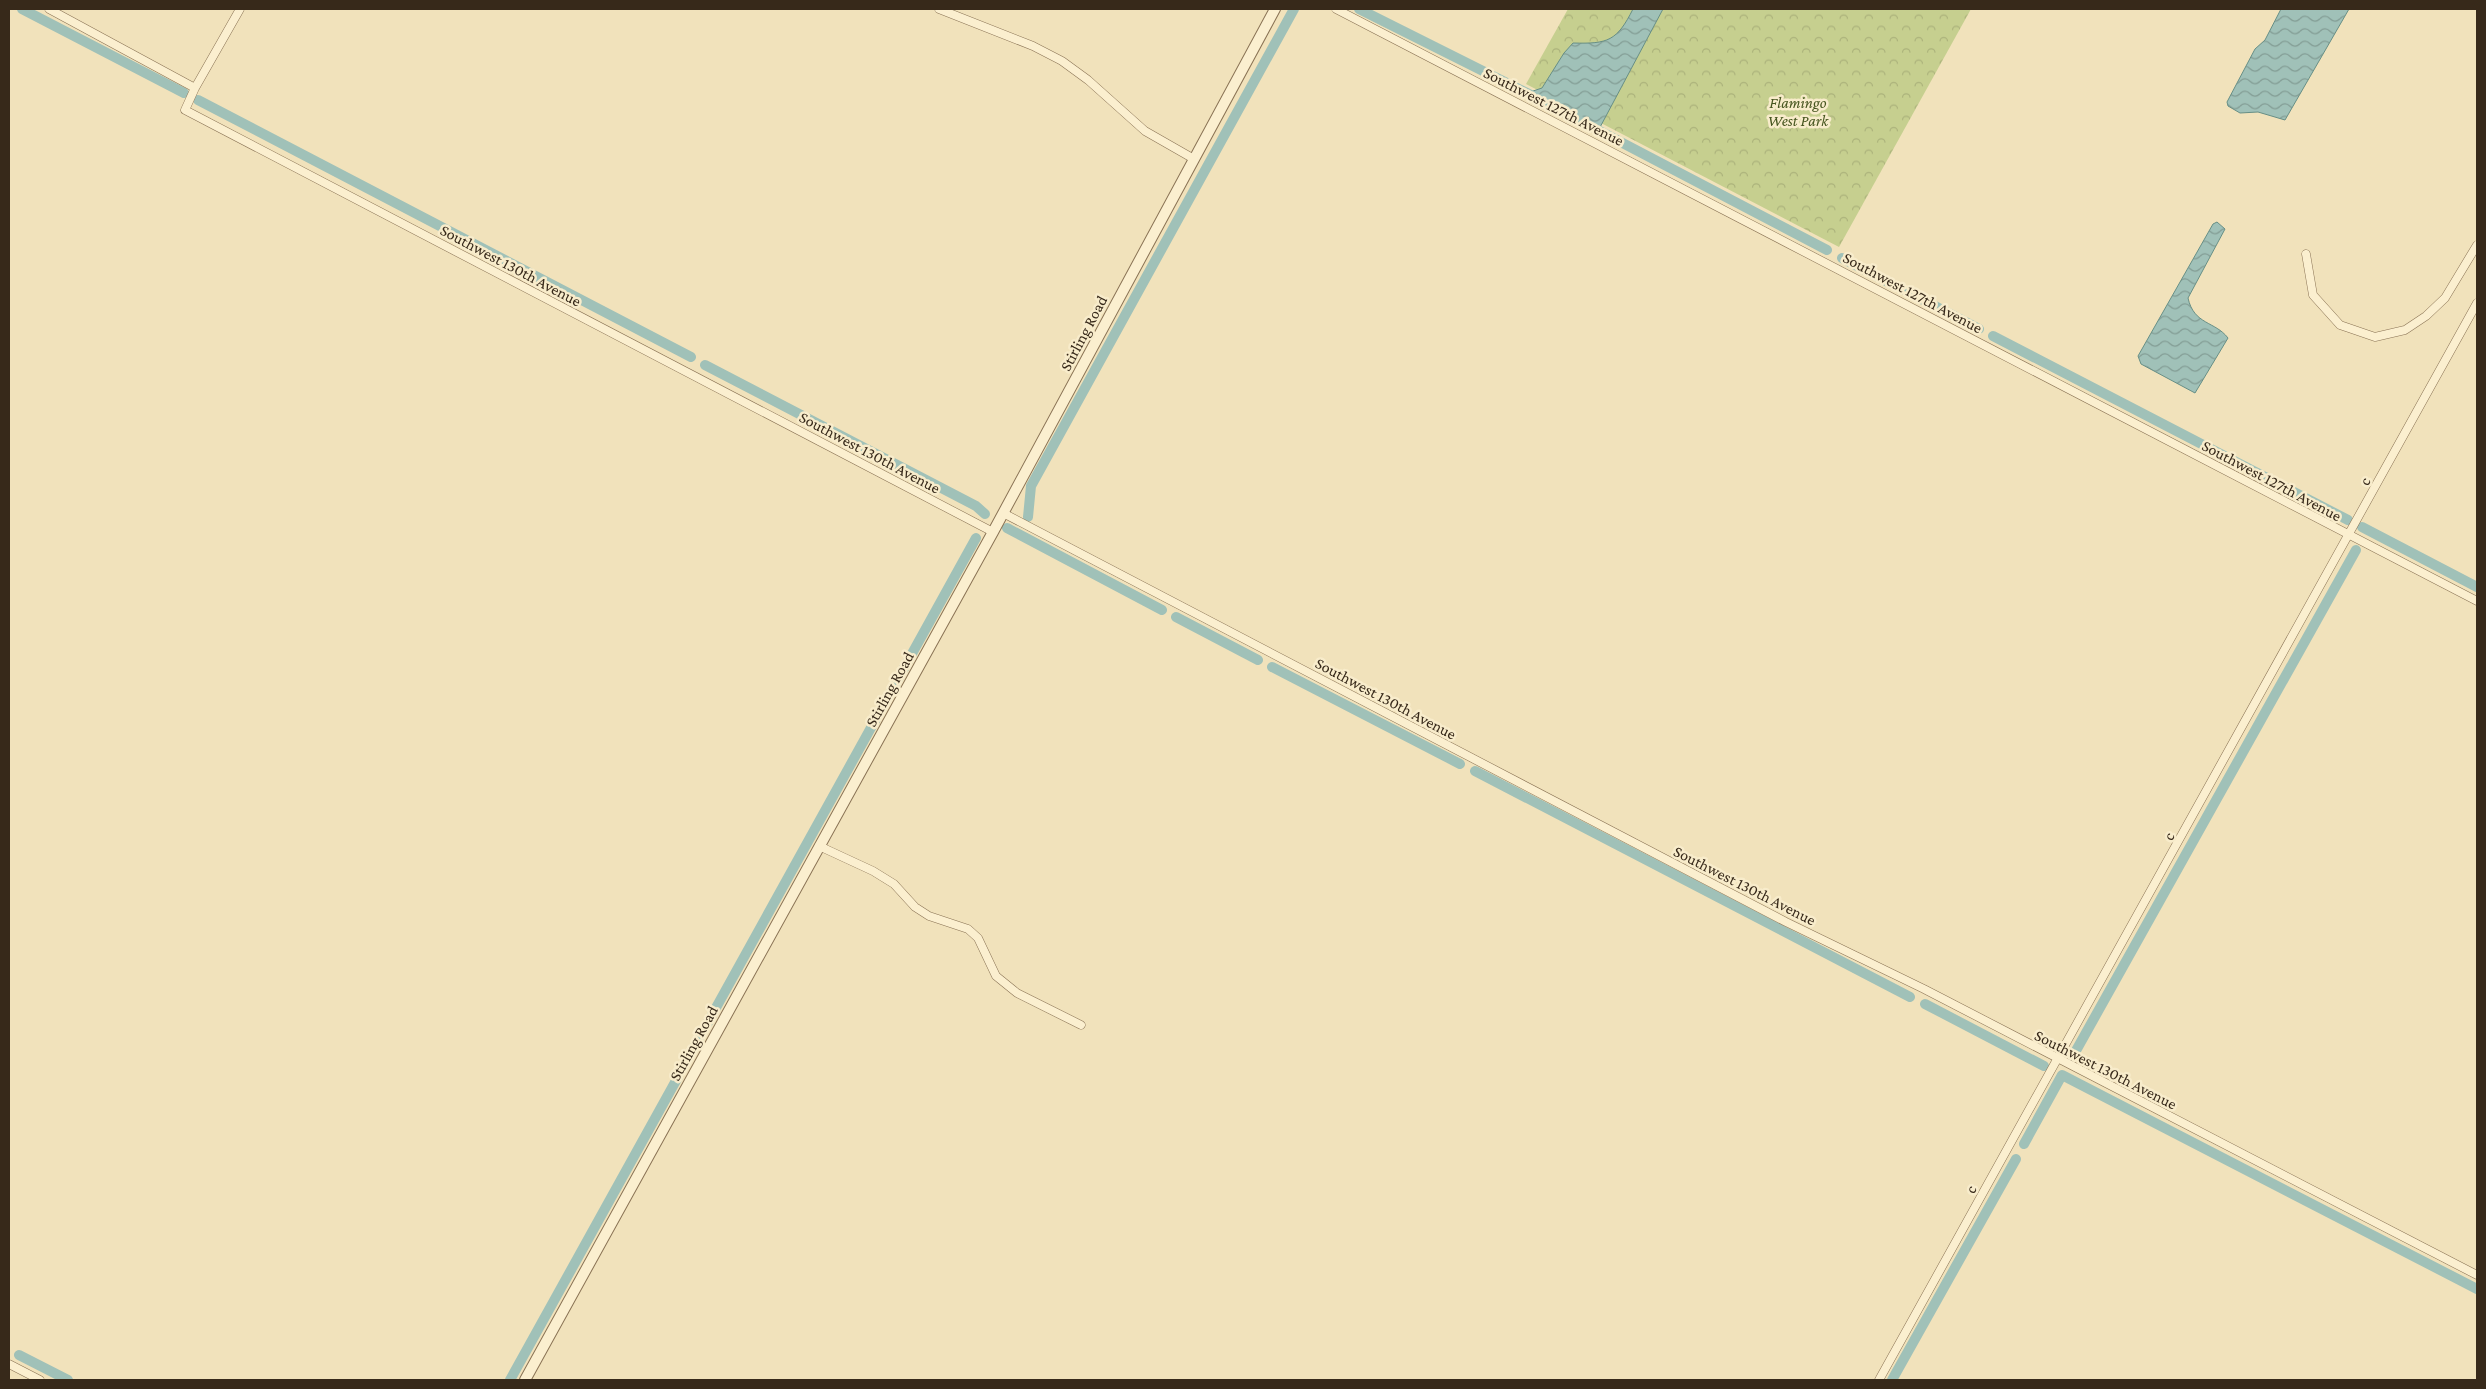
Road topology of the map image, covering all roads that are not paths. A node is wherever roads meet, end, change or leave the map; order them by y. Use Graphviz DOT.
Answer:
graph roads {
  1 [pos="50,9"];
  2 [pos="240,9"];
  3 [pos="939,9"];
  4 [pos="1275,9"];
  5 [pos="1336,9"];
  6 [pos="195,88"];
  7 [pos="1194,159"];
  8 [pos="2477,245"];
  9 [pos="2306,254"];
  10 [pos="2477,303"];
  11 [pos="1003,513"];
  12 [pos="993,532"];
  13 [pos="2350,536"];
  14 [pos="2477,601"];
  15 [pos="819,846"];
  16 [pos="1081,1025"];
  17 [pos="2058,1060"];
  18 [pos="2477,1275"];
  19 [pos="9,1364"];
  20 [pos="40,1380"];
  21 [pos="525,1380"];
  22 [pos="1879,1380"];
  1 -- 6 [label="street"];
  2 -- 6 [label="street"];
  3 -- 7 [label="street"];
  4 -- 7 [label="street, Stirling Road"];
  5 -- 13 [label="street, Southwest 127th Avenue"];
  6 -- 12 [label="street, Southwest 130th Avenue"];
  7 -- 11 [label="street, Stirling Road"];
  8 -- 9 [label="street"];
  10 -- 13 [label="street, c"];
  11 -- 12 [label="street, Stirling Road"];
  11 -- 17 [label="street, Southwest 130th Avenue"];
  12 -- 15 [label="street, Stirling Road"];
  13 -- 14 [label="street, Southwest 127th Avenue"];
  13 -- 17 [label="street, c"];
  15 -- 16 [label="street"];
  15 -- 21 [label="street, Stirling Road"];
  17 -- 18 [label="street, Southwest 130th Avenue"];
  17 -- 22 [label="street, c"];
  19 -- 20 [label="street"];
}
